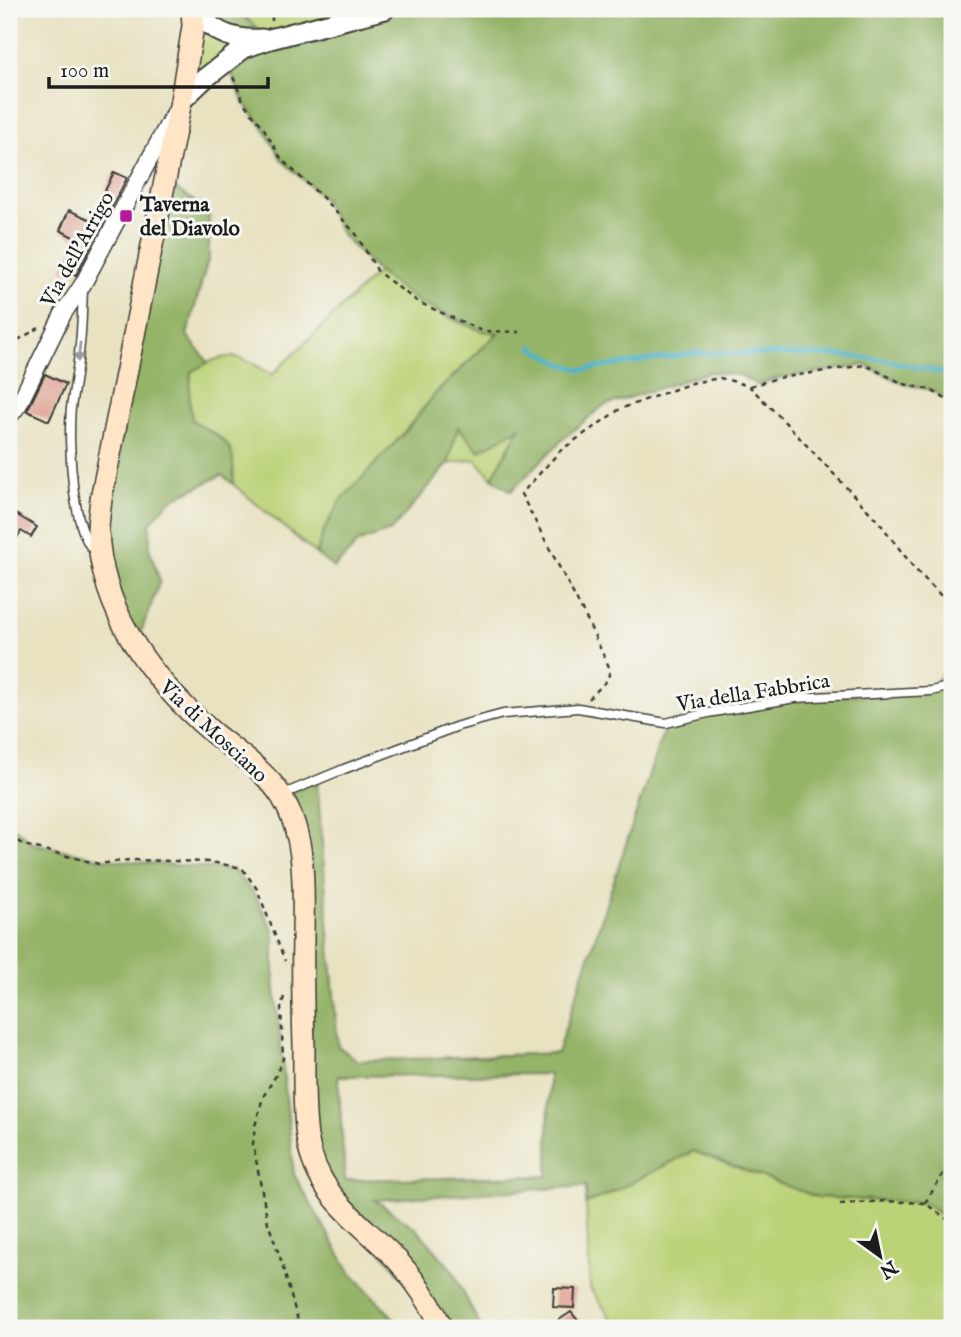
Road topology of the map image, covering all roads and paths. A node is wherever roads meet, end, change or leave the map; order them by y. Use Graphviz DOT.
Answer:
graph roads {
  1 [pos="194,9"];
  2 [pos="384,9"];
  3 [pos="270,38"];
  4 [pos="226,61"];
  5 [pos="181,101"];
  6 [pos="83,284"];
  7 [pos="63,314"];
  8 [pos="520,332"];
  9 [pos="9,345"];
  10 [pos="749,387"];
  11 [pos="952,403"];
  12 [pos="9,417"];
  13 [pos="102,558"];
  14 [pos="952,607"];
  15 [pos="952,685"];
  16 [pos="578,708"];
  17 [pos="281,795"];
  18 [pos="9,836"];
  19 [pos="303,970"];
  20 [pos="285,994"];
  21 [pos="952,1171"];
  22 [pos="925,1203"];
  23 [pos="840,1204"];
  24 [pos="952,1223"];
  25 [pos="300,1328"];
  26 [pos="442,1328"];
  1 -- 3 [label="street"];
  1 -- 5 [label="main road, Via di Mosciano"];
  2 -- 3 [label="street"];
  3 -- 4 [label="street"];
  4 -- 5 [label="street"];
  4 -- 8 [label="path"];
  5 -- 6 [label="street, Via dell'Arrigo"];
  5 -- 13 [label="main road, Via di Mosciano"];
  6 -- 7 [label="street, Via dell'Arrigo"];
  6 -- 13 [label="lane, one-way"];
  7 -- 9 [label="path"];
  7 -- 12 [label="street, Via dell'Arrigo"];
  10 -- 11 [label="path"];
  10 -- 14 [label="path"];
  10 -- 16 [label="path"];
  13 -- 17 [label="main road, Via di Mosciano"];
  15 -- 16 [label="lane, Via della Fabbrica"];
  16 -- 17 [label="lane, Via della Fabbrica"];
  17 -- 19 [label="main road, Via di Mosciano"];
  18 -- 19 [label="path"];
  19 -- 26 [label="main road, Via di Mosciano"];
  20 -- 25 [label="path"];
  21 -- 22 [label="path"];
  22 -- 23 [label="path"];
  22 -- 24 [label="path"];
}
